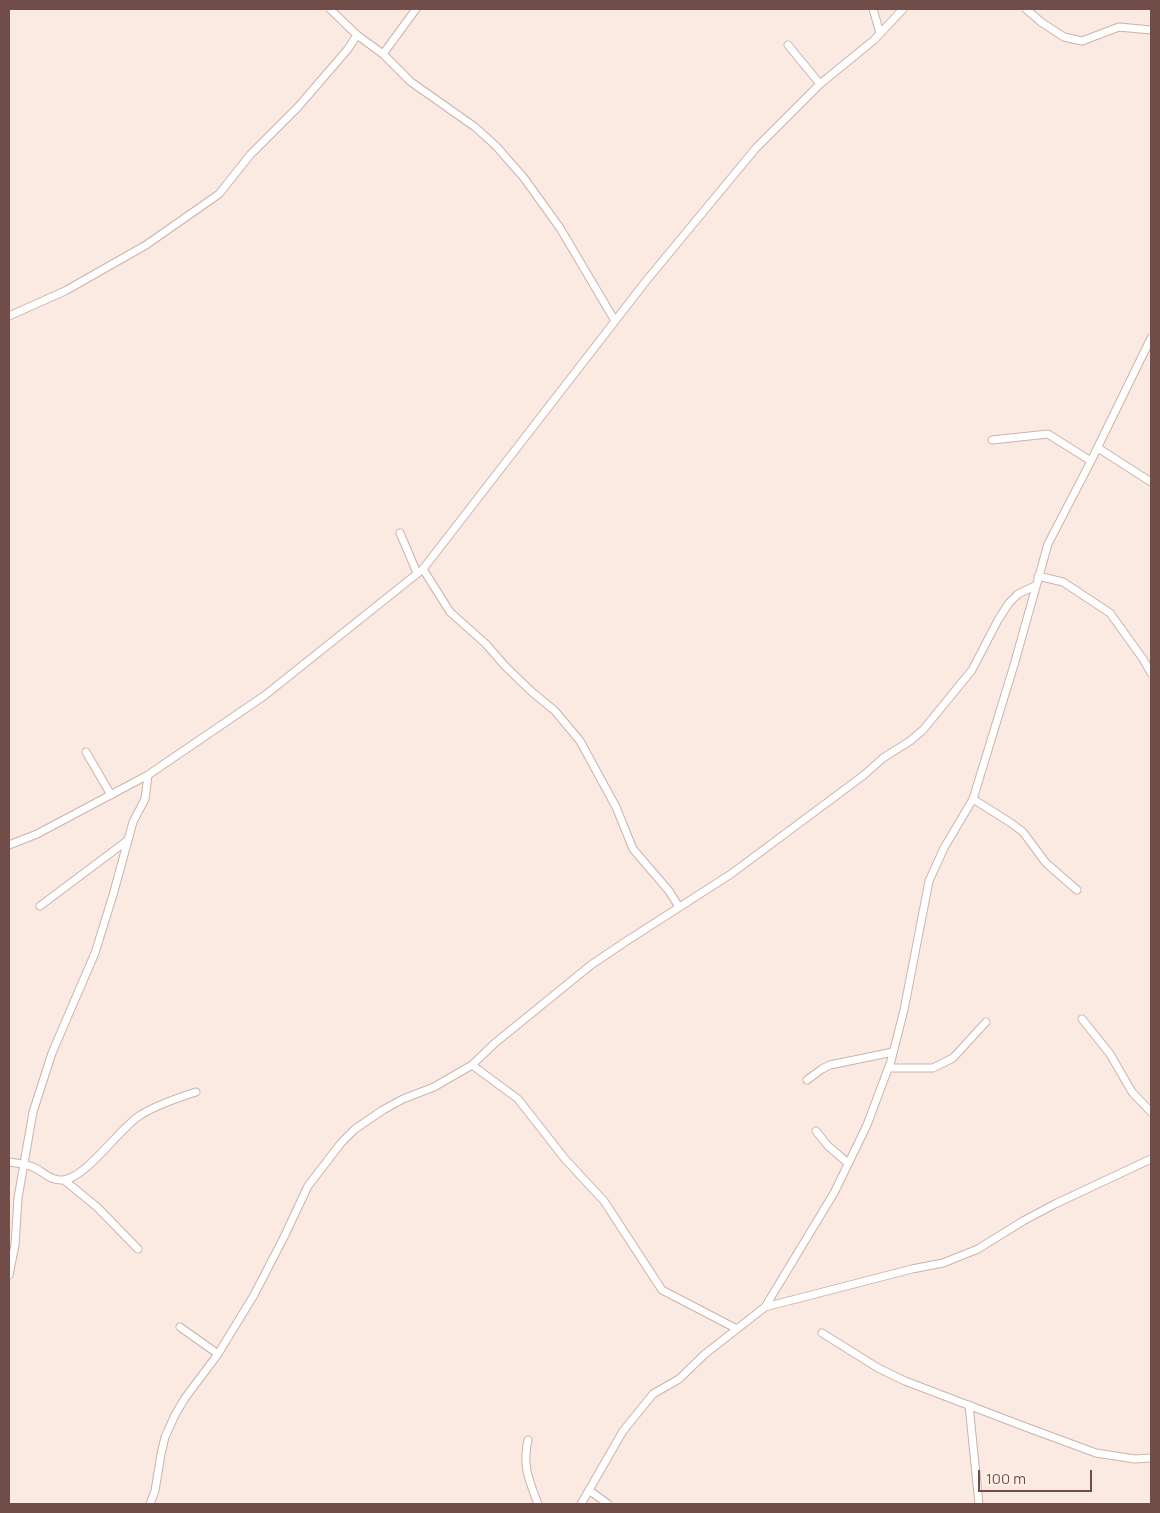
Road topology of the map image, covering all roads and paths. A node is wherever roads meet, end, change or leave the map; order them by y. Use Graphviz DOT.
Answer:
graph roads {
  1 [pos="330,9"];
  2 [pos="416,9"];
  3 [pos="873,9"];
  4 [pos="903,9"];
  5 [pos="1026,9"];
  6 [pos="1151,30"];
  7 [pos="880,33"];
  8 [pos="357,35"];
  9 [pos="788,44"];
  10 [pos="382,54"];
  11 [pos="820,84"];
  12 [pos="9,316"];
  13 [pos="615,321"];
  14 [pos="1151,338"];
  15 [pos="992,440"];
  16 [pos="1098,448"];
  17 [pos="1091,460"];
  18 [pos="1151,482"];
  19 [pos="400,533"];
  20 [pos="420,571"];
  21 [pos="1038,576"];
  22 [pos="1035,586"];
  23 [pos="1151,673"];
  24 [pos="86,752"];
  25 [pos="148,776"];
  26 [pos="111,795"];
  27 [pos="973,800"];
  28 [pos="128,840"];
  29 [pos="9,845"];
  30 [pos="1077,890"];
  31 [pos="40,906"];
  32 [pos="679,907"];
  33 [pos="1082,1019"];
  34 [pos="986,1022"];
  35 [pos="893,1052"];
  36 [pos="472,1065"];
  37 [pos="889,1068"];
  38 [pos="807,1080"];
  39 [pos="196,1092"];
  40 [pos="1151,1112"];
  41 [pos="816,1131"];
  42 [pos="1151,1159"];
  43 [pos="9,1162"];
  44 [pos="848,1163"];
  45 [pos="25,1164"];
  46 [pos="64,1180"];
  47 [pos="138,1249"];
  48 [pos="9,1274"];
  49 [pos="765,1307"];
  50 [pos="180,1326"];
  51 [pos="737,1330"];
  52 [pos="822,1333"];
  53 [pos="218,1354"];
  54 [pos="969,1405"];
  55 [pos="528,1440"];
  56 [pos="1151,1458"];
  57 [pos="590,1491"];
  58 [pos="150,1504"];
  59 [pos="538,1504"];
  60 [pos="581,1504"];
  61 [pos="608,1504"];
  62 [pos="979,1504"];
  1 -- 8 [label="street"];
  2 -- 10 [label="street"];
  3 -- 7 [label="street"];
  4 -- 7 [label="street"];
  5 -- 6 [label="street"];
  7 -- 11 [label="street"];
  8 -- 10 [label="street"];
  8 -- 12 [label="street"];
  9 -- 11 [label="street"];
  10 -- 13 [label="street"];
  11 -- 13 [label="street"];
  13 -- 20 [label="street"];
  14 -- 16 [label="street"];
  15 -- 17 [label="street"];
  16 -- 17 [label="street"];
  16 -- 18 [label="street"];
  17 -- 21 [label="street"];
  19 -- 20 [label="street"];
  20 -- 25 [label="street"];
  20 -- 32 [label="street"];
  21 -- 22 [label="street"];
  21 -- 23 [label="street"];
  22 -- 27 [label="street"];
  22 -- 32 [label="street"];
  24 -- 26 [label="street"];
  25 -- 26 [label="street"];
  25 -- 28 [label="street"];
  26 -- 29 [label="street"];
  27 -- 30 [label="street"];
  27 -- 35 [label="street"];
  28 -- 31 [label="street"];
  28 -- 45 [label="street"];
  32 -- 36 [label="street"];
  33 -- 40 [label="street"];
  34 -- 37 [label="street"];
  35 -- 37 [label="street"];
  35 -- 38 [label="street"];
  36 -- 51 [label="street"];
  36 -- 53 [label="street"];
  37 -- 44 [label="street"];
  39 -- 46 [label="street"];
  41 -- 44 [label="street"];
  42 -- 49 [label="street"];
  43 -- 45 [label="street"];
  44 -- 49 [label="street"];
  45 -- 46 [label="street"];
  45 -- 48 [label="street"];
  46 -- 47 [label="street"];
  49 -- 51 [label="street"];
  50 -- 53 [label="street"];
  51 -- 57 [label="street"];
  52 -- 54 [label="street"];
  53 -- 58 [label="street"];
  54 -- 56 [label="street"];
  54 -- 62 [label="street"];
  55 -- 59 [label="street"];
  57 -- 60 [label="street"];
  57 -- 61 [label="street"];
}
